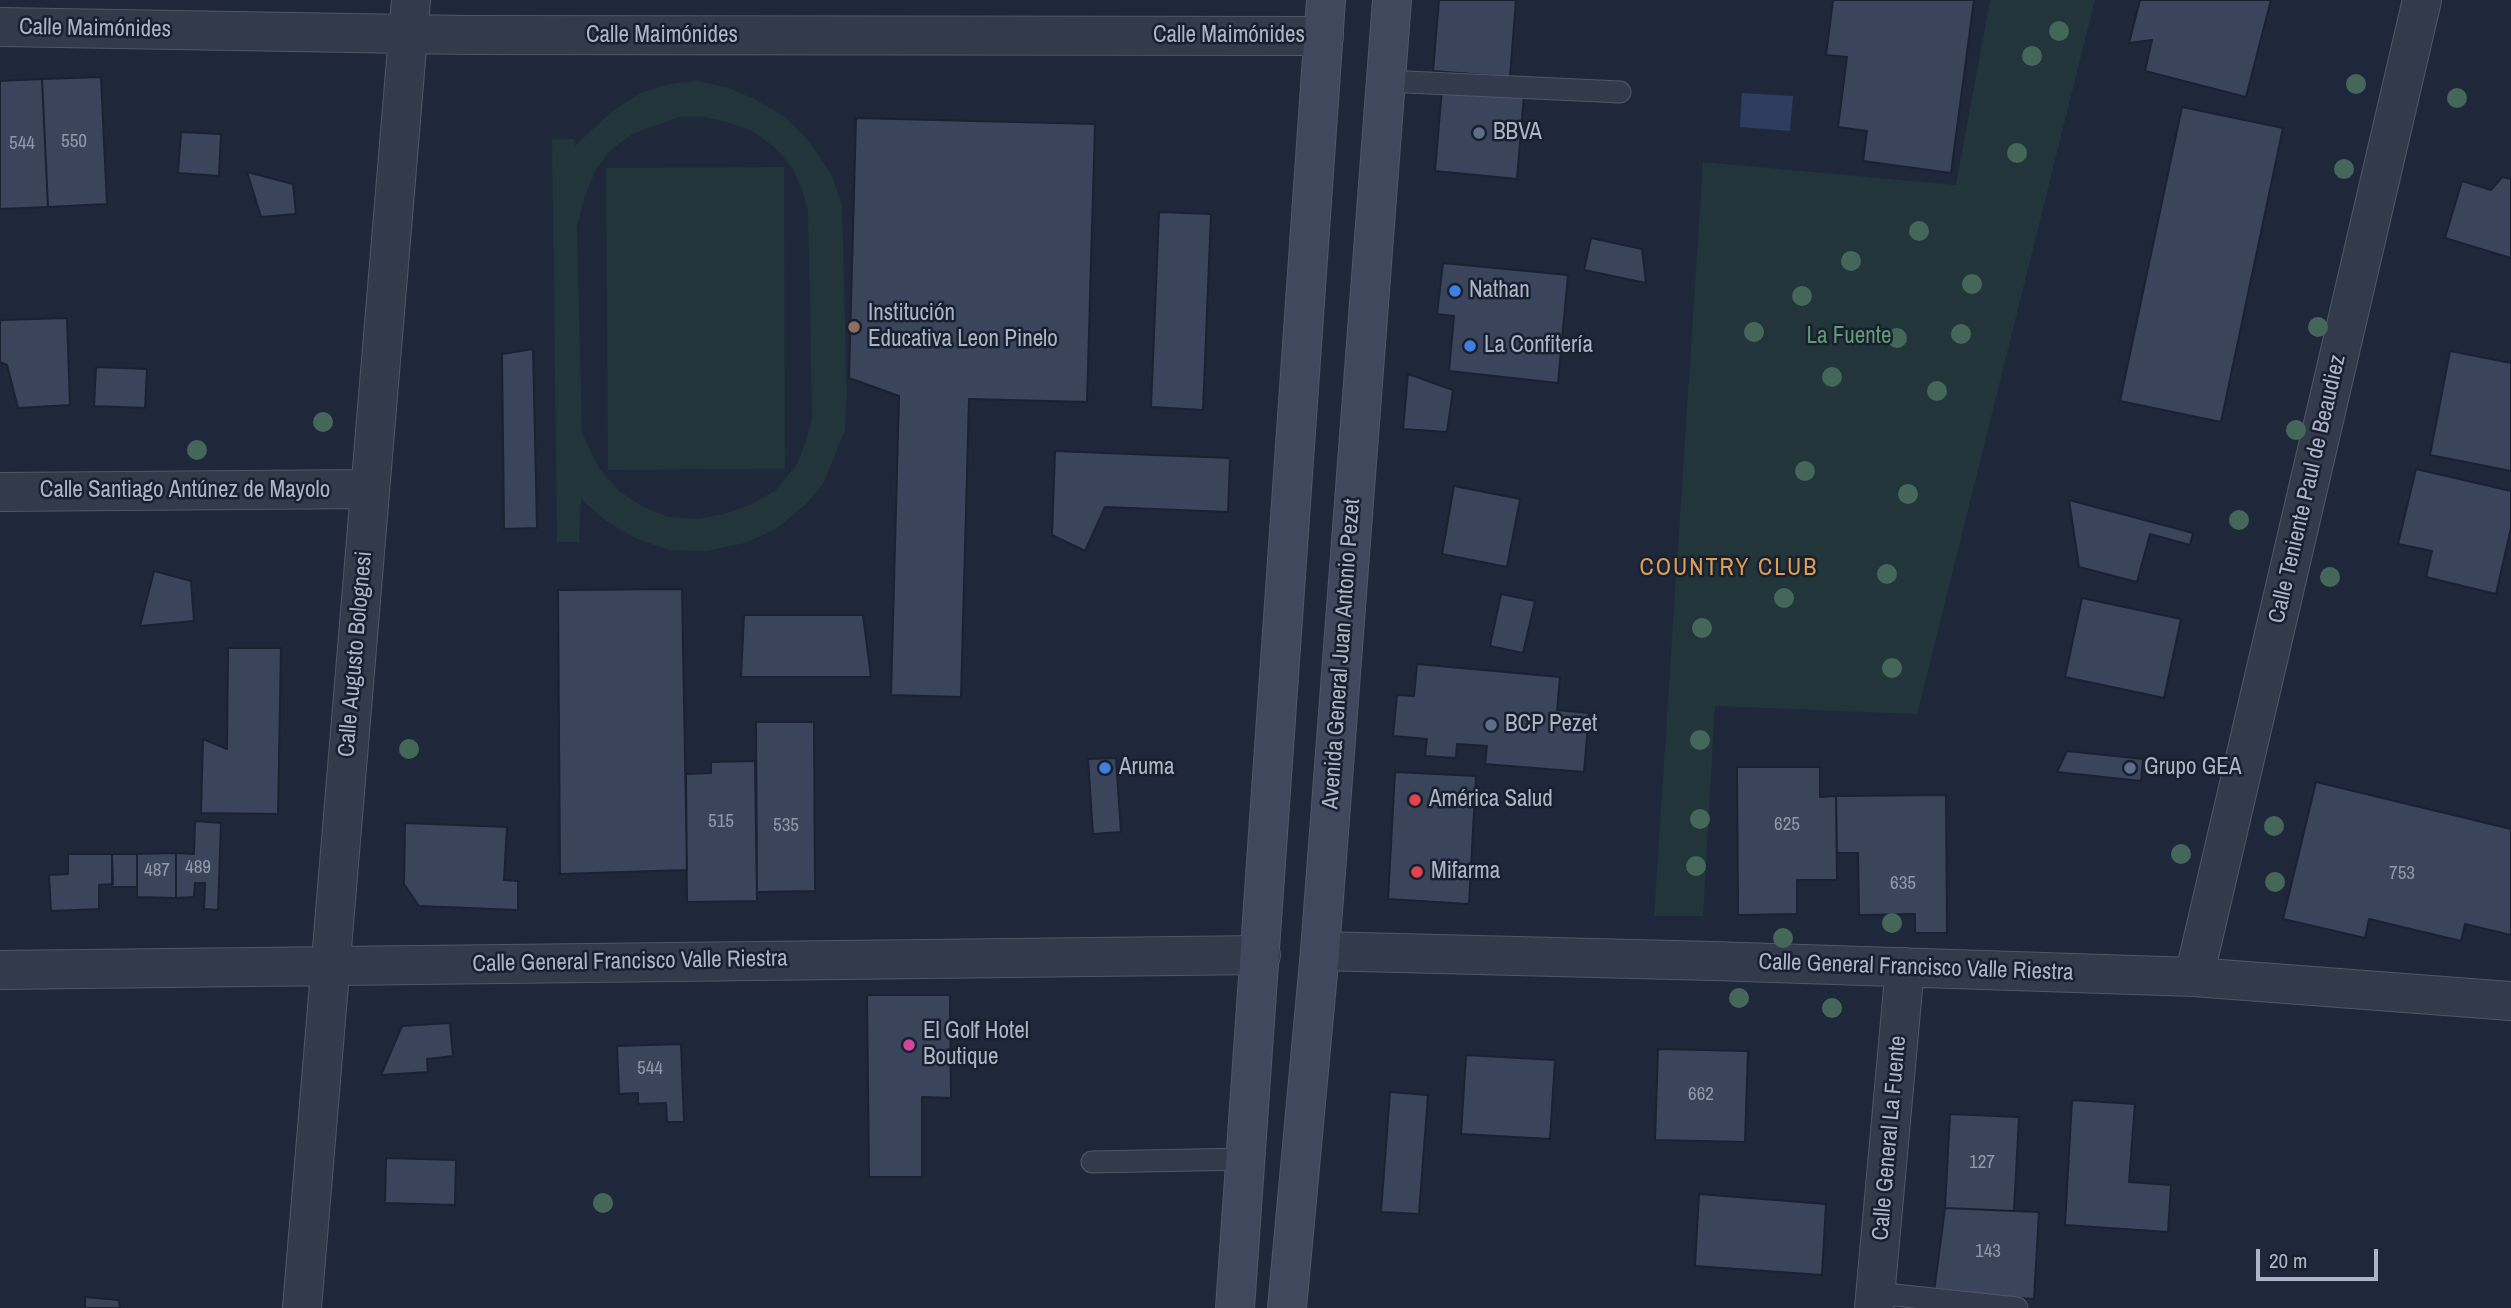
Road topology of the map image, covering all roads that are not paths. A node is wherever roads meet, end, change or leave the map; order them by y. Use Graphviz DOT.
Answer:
graph roads {
  1 [pos="1392,0"];
  2 [pos="2421,0"];
  3 [pos="410,17"];
  4 [pos="1325,18"];
  5 [pos="0,27"];
  6 [pos="1386,81"];
  7 [pos="1620,92"];
  8 [pos="370,489"];
  9 [pos="0,492"];
  10 [pos="1320,951"];
  11 [pos="1261,955"];
  12 [pos="330,965"];
  13 [pos="1905,967"];
  14 [pos="0,970"];
  15 [pos="2194,977"];
  16 [pos="2511,1001"];
  17 [pos="1246,1159"];
  18 [pos="1093,1162"];
  19 [pos="1875,1301"];
  20 [pos="302,1308"];
  21 [pos="1235,1308"];
  22 [pos="1287,1308"];
  23 [pos="2017,1308"];
  1 -- 6 [label="street, Avenida General Juan Antonio Pezet"];
  2 -- 15 [label="street, Calle Teniente Paul de Beaudiez"];
  3 -- 4 [label="street, Calle Maimónides"];
  3 -- 5 [label="street, Calle Maimónides"];
  3 -- 8 [label="street, Calle Augusto Bolognesi"];
  4 -- 11 [label="street"];
  6 -- 7 [label="lane"];
  6 -- 10 [label="street, Avenida General Juan Antonio Pezet"];
  8 -- 9 [label="street, Calle Santiago Antúnez de Mayolo"];
  8 -- 12 [label="street, Calle Augusto Bolognesi"];
  10 -- 13 [label="street, Calle General Francisco Valle Riestra"];
  10 -- 22 [label="street, Avenida General Juan Antonio Pezet"];
  11 -- 12 [label="street, Calle General Francisco Valle Riestra"];
  11 -- 17 [label="street"];
  12 -- 14 [label="street, Calle General Francisco Valle Riestra"];
  12 -- 20 [label="street, Calle Augusto Bolognesi"];
  13 -- 15 [label="street, Calle General Francisco Valle Riestra"];
  13 -- 19 [label="street, Calle General La Fuente"];
  15 -- 16 [label="street, Calle General Francisco Valle Riestra"];
  17 -- 18 [label="lane"];
  17 -- 21 [label="street"];
  19 -- 23 [label="lane"];
}
